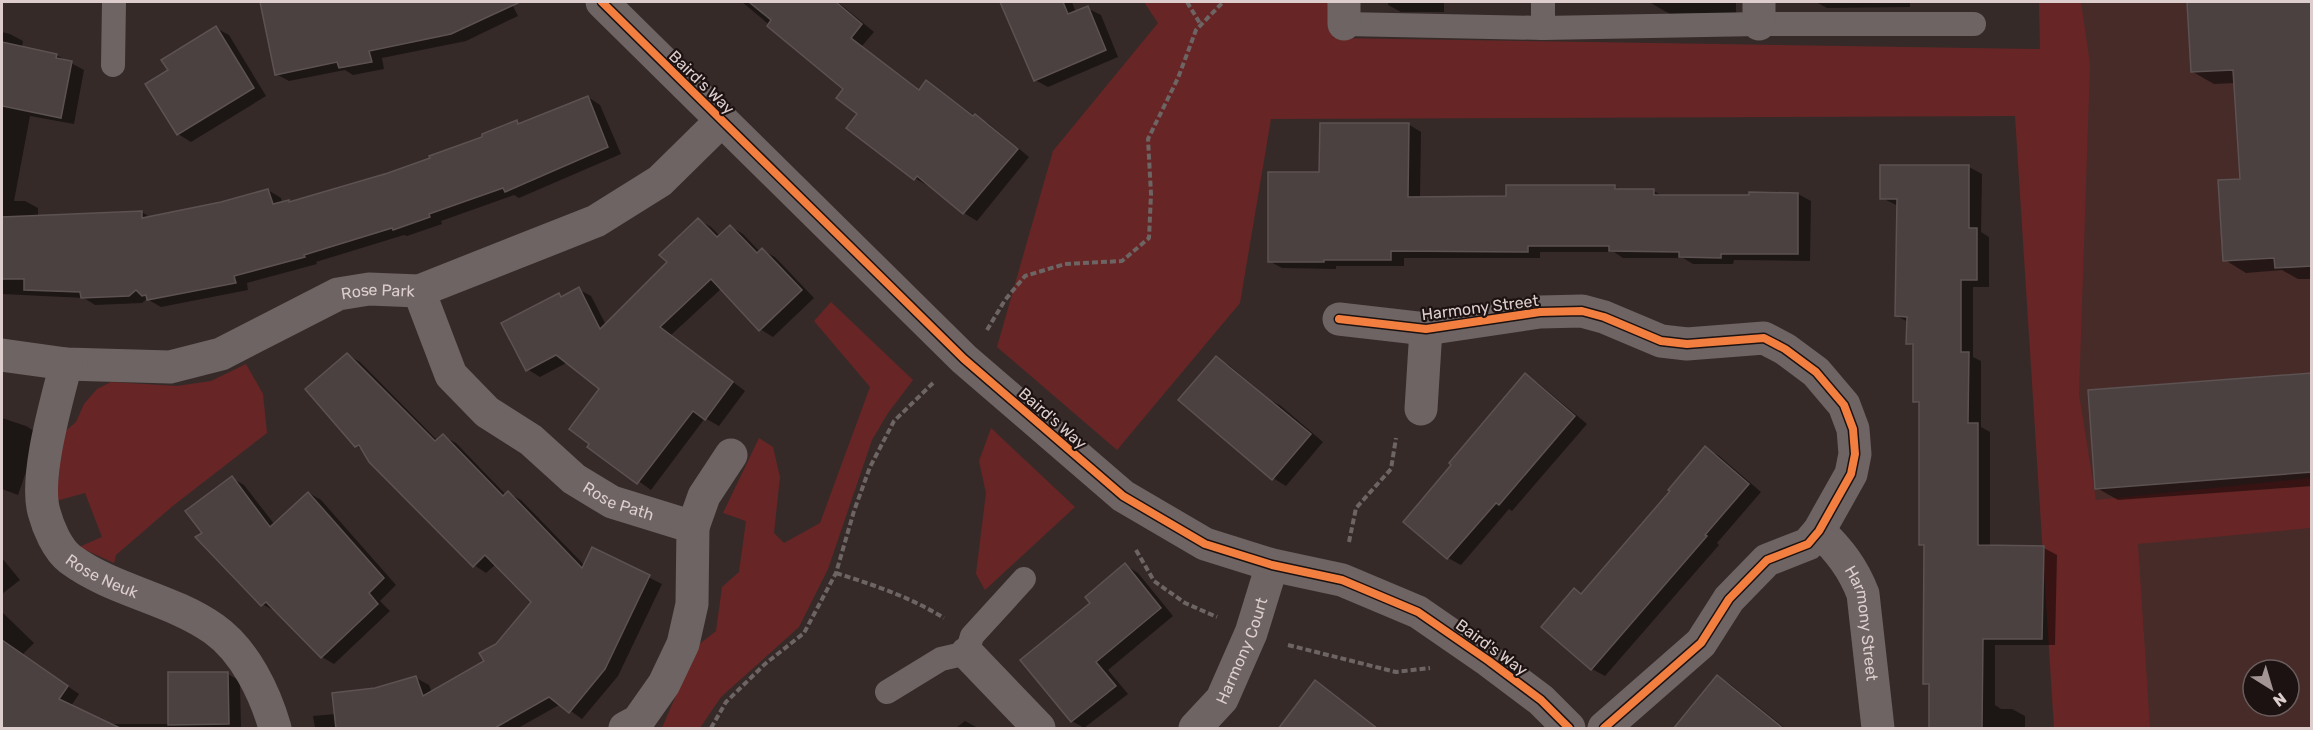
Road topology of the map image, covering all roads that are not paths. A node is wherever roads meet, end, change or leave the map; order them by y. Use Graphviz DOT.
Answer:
graph roads {
  1 [pos="114,2"];
  2 [pos="602,2"];
  3 [pos="1543,2"];
  4 [pos="1344,13"];
  5 [pos="1759,13"];
  6 [pos="1974,24"];
  7 [pos="1543,28"];
  8 [pos="113,65"];
  9 [pos="722,120"];
  10 [pos="419,291"];
  11 [pos="1339,319"];
  12 [pos="1425,329"];
  13 [pos="2,355"];
  14 [pos="66,364"];
  15 [pos="1421,409"];
  16 [pos="731,455"];
  17 [pos="693,527"];
  18 [pos="1819,531"];
  19 [pos="1272,565"];
  20 [pos="1024,579"];
  21 [pos="970,645"];
  22 [pos="887,692"];
  23 [pos="275,729"];
  24 [pos="625,729"];
  25 [pos="1039,729"];
  26 [pos="1195,729"];
  27 [pos="1569,729"];
  28 [pos="1604,729"];
  29 [pos="1878,729"];
  1 -- 8 [label="lane"];
  2 -- 9 [label="street, Baird's Way"];
  3 -- 7 [label="lane"];
  4 -- 7 [label="lane"];
  5 -- 6 [label="lane"];
  5 -- 7 [label="lane"];
  9 -- 10 [label="street, Rose Park"];
  9 -- 19 [label="street, Baird's Way"];
  10 -- 14 [label="street, Rose Park"];
  10 -- 17 [label="street, Rose Path"];
  11 -- 12 [label="street, Harmony Street"];
  12 -- 15 [label="street, Harmony Street"];
  12 -- 18 [label="street, Harmony Street"];
  13 -- 14 [label="street, Rose Park"];
  14 -- 23 [label="street, Rose Neuk"];
  16 -- 17 [label="street"];
  17 -- 24 [label="street"];
  18 -- 28 [label="street, Harmony Street"];
  18 -- 29 [label="street, Harmony Street"];
  19 -- 26 [label="street, Harmony Court"];
  19 -- 27 [label="street, Baird's Way"];
  20 -- 21 [label="lane"];
  21 -- 22 [label="lane"];
  21 -- 25 [label="street"];
}
